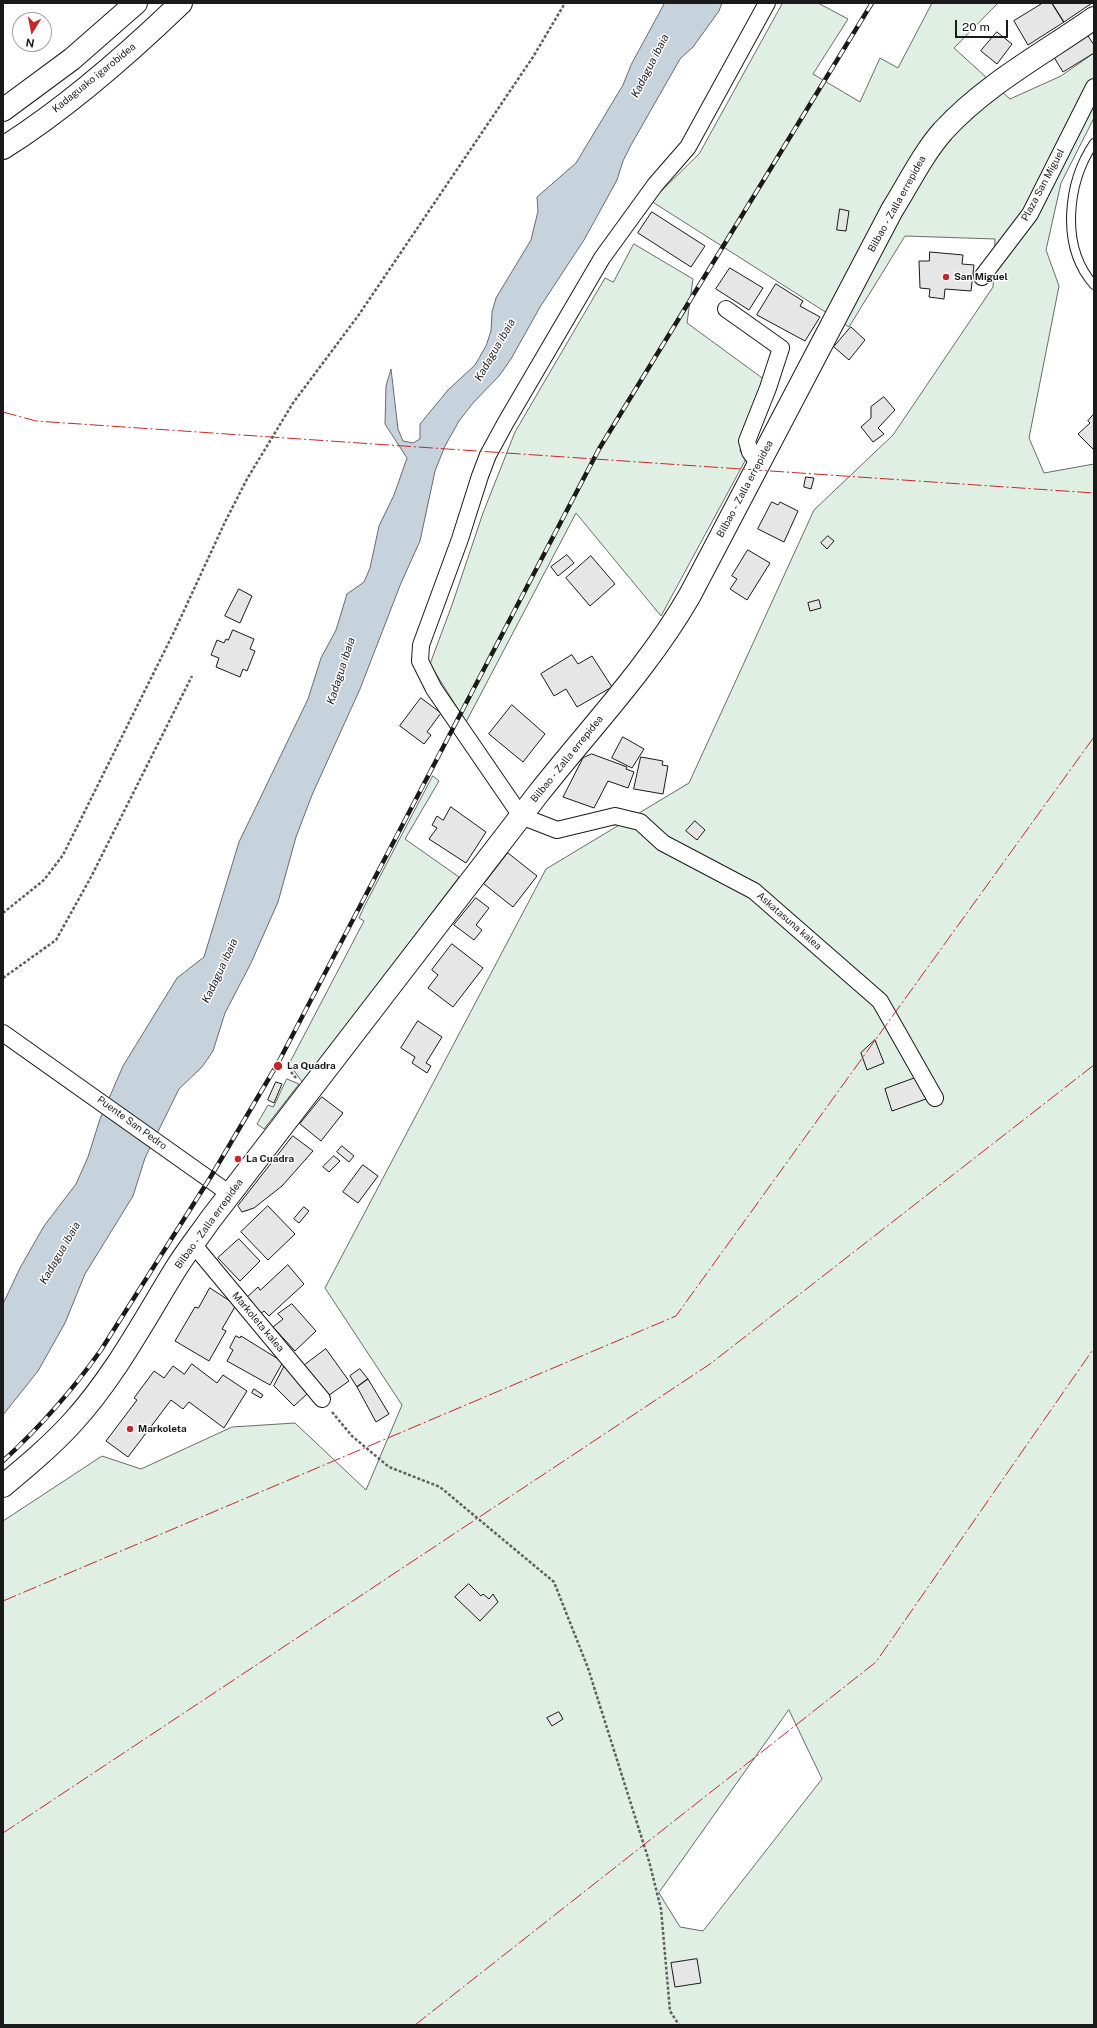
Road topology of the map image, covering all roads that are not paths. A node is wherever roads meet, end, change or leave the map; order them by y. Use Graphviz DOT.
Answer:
graph roads {
  1 [pos="136,3"];
  2 [pos="181,3"];
  3 [pos="767,3"];
  4 [pos="1094,18"];
  5 [pos="1094,87"];
  6 [pos="3,110"];
  7 [pos="1094,143"];
  8 [pos="3,148"];
  9 [pos="982,277"];
  10 [pos="1094,285"];
  11 [pos="726,309"];
  12 [pos="759,464"];
  13 [pos="521,816"];
  14 [pos="3,1032"];
  15 [pos="935,1098"];
  16 [pos="230,1194"];
  17 [pos="193,1244"];
  18 [pos="322,1399"];
  19 [pos="3,1486"];
  1 -- 6 [label="main road"];
  2 -- 8 [label="main road, Kadaguako igarobidea"];
  3 -- 13 [label="street"];
  4 -- 12 [label="main road, Bilbao - Zalla errepidea"];
  5 -- 9 [label="street, Plaza San Miguel"];
  7 -- 10 [label="lane"];
  11 -- 12 [label="street"];
  12 -- 13 [label="main road, Bilbao - Zalla errepidea"];
  13 -- 15 [label="street, Askatasuna kalea"];
  13 -- 16 [label="main road, Bilbao - Zalla errepidea"];
  14 -- 16 [label="street, Puente San Pedro"];
  16 -- 17 [label="main road, Bilbao - Zalla errepidea"];
  17 -- 18 [label="street, Markoleta kalea"];
  17 -- 19 [label="main road, Bilbao - Zalla errepidea"];
}
